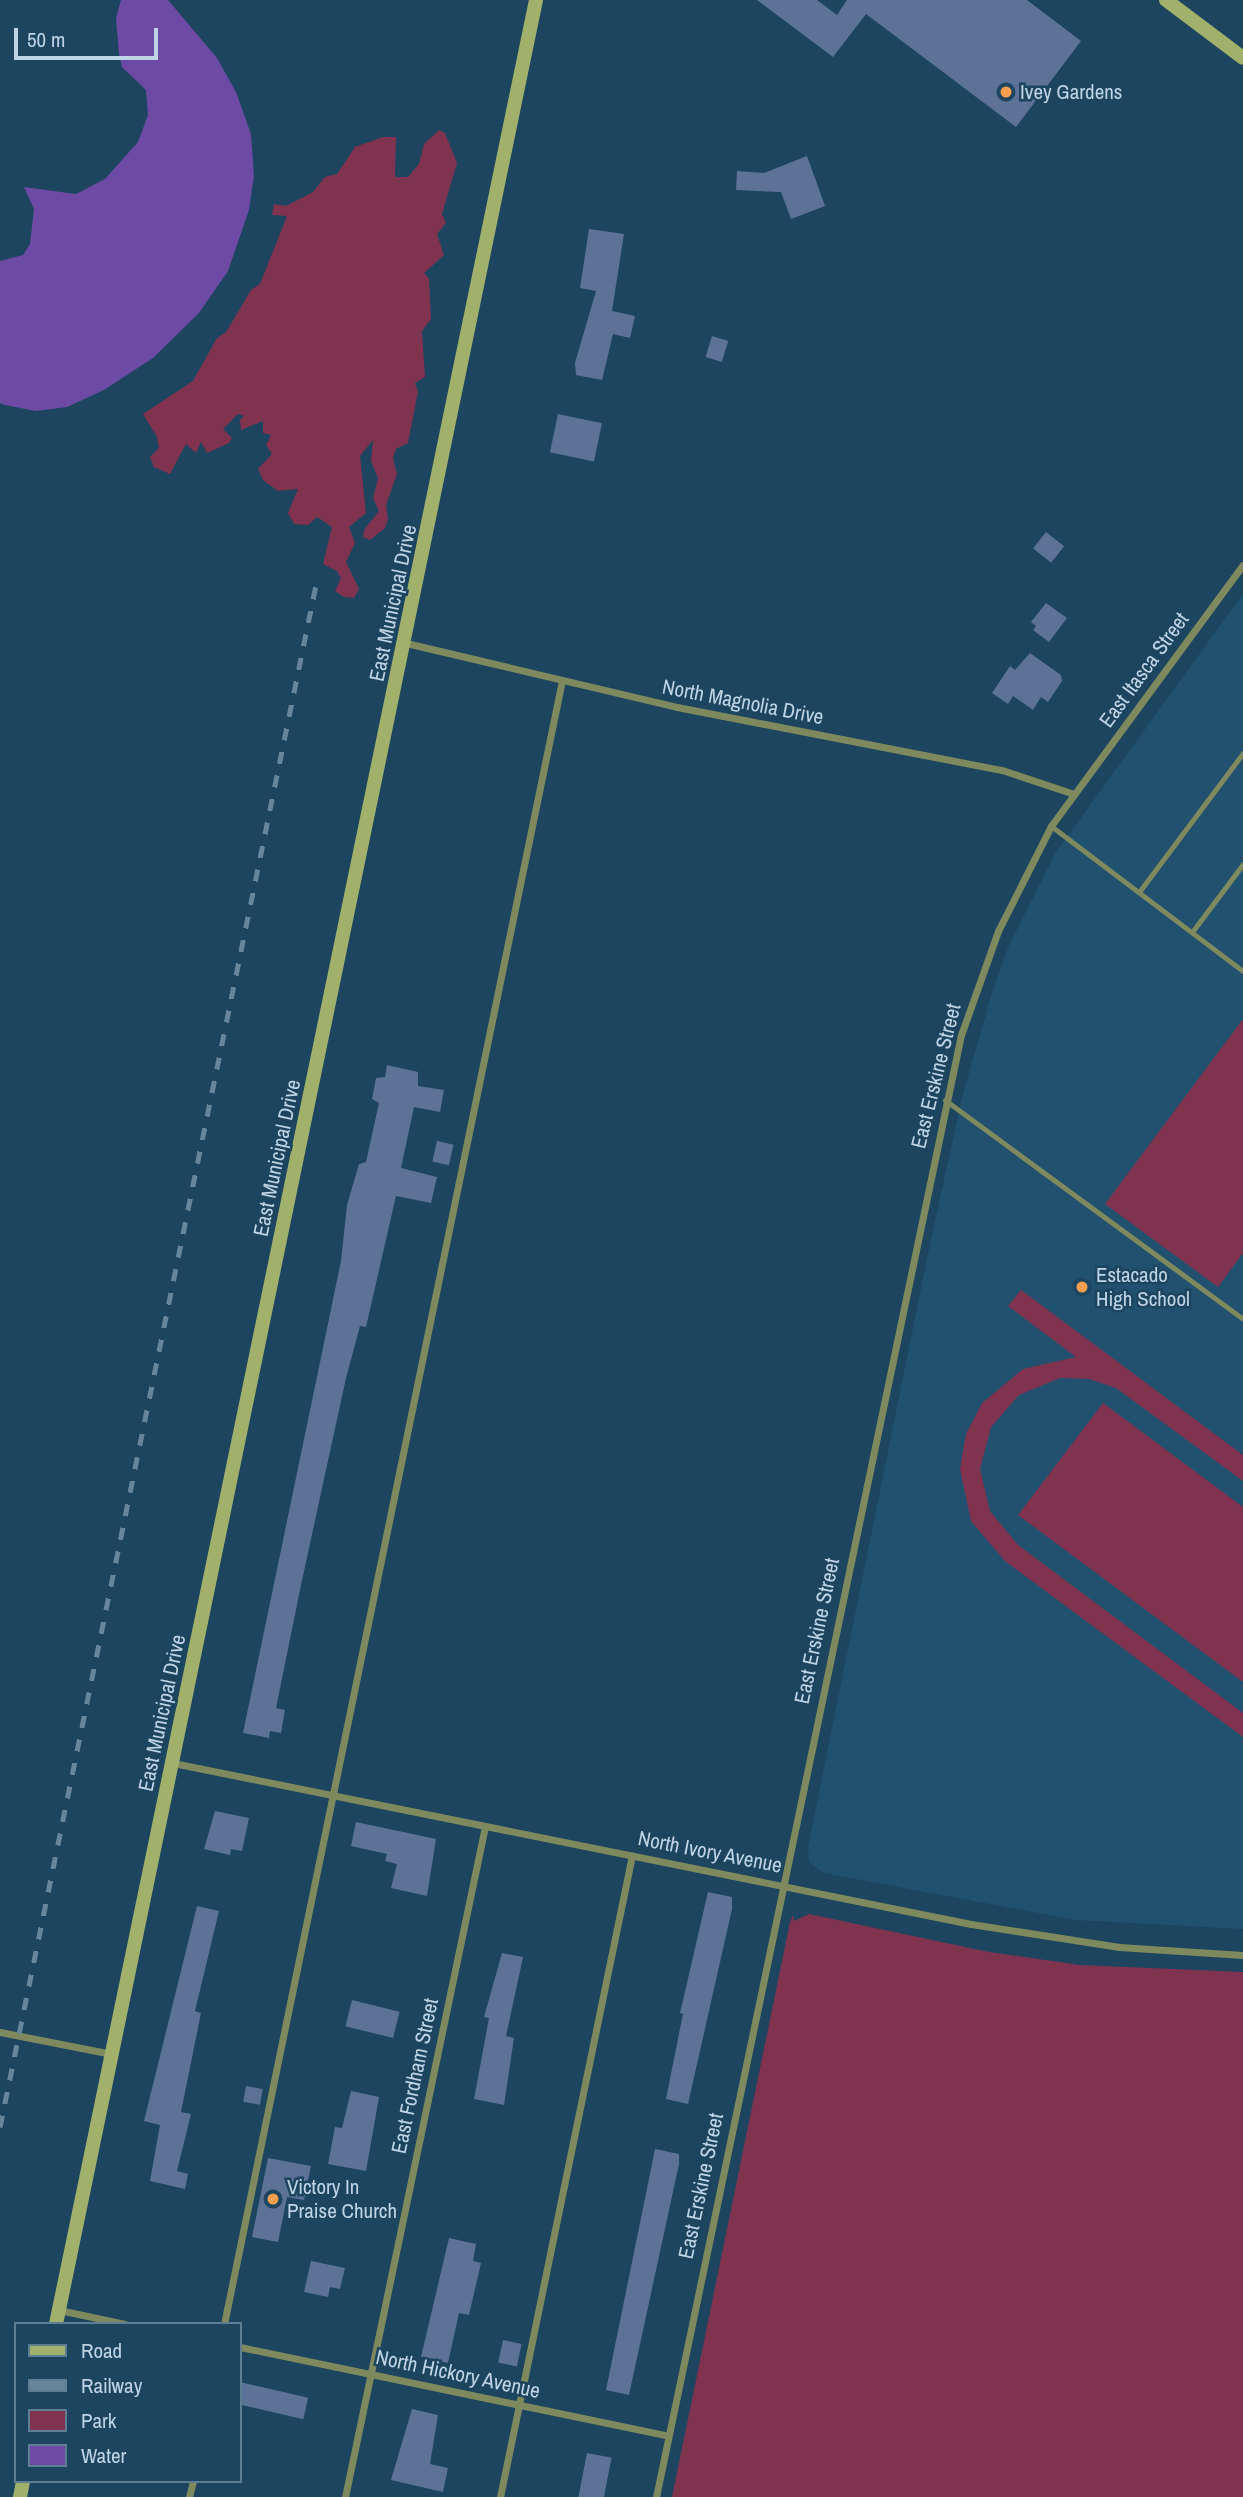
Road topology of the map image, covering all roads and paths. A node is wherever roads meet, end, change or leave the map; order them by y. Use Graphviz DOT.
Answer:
graph roads {
  1 [pos="536,0"];
  2 [pos="1166,0"];
  3 [pos="1243,58"];
  4 [pos="1243,565"];
  5 [pos="406,643"];
  6 [pos="562,680"];
  7 [pos="1243,752"];
  8 [pos="1074,794"];
  9 [pos="1051,826"];
  10 [pos="1243,864"];
  11 [pos="1139,892"];
  12 [pos="1192,932"];
  13 [pos="1243,971"];
  14 [pos="945,1100"];
  15 [pos="1243,1319"];
  16 [pos="173,1763"];
  17 [pos="332,1795"];
  18 [pos="485,1826"];
  19 [pos="632,1855"];
  20 [pos="781,1884"];
  21 [pos="1243,1955"];
  22 [pos="0,2032"];
  23 [pos="112,2054"];
  24 [pos="58,2317"];
  25 [pos="106,2322"];
  26 [pos="224,2322"];
  27 [pos="242,2347"];
  28 [pos="371,2374"];
  29 [pos="519,2405"];
  30 [pos="668,2436"];
  31 [pos="345,2497"];
  32 [pos="500,2497"];
  33 [pos="656,2497"];
  1 -- 5 [label="street, East Municipal Drive"];
  2 -- 3 [label="street"];
  4 -- 8 [label="street, East Itasca Street"];
  5 -- 6 [label="street, North Magnolia Drive"];
  5 -- 16 [label="street, East Municipal Drive"];
  6 -- 8 [label="street, North Magnolia Drive"];
  6 -- 17 [label="street"];
  7 -- 11 [label="lane"];
  8 -- 9 [label="street, East Erskine Street"];
  9 -- 11 [label="lane"];
  9 -- 14 [label="street, East Erskine Street"];
  10 -- 12 [label="lane"];
  11 -- 12 [label="lane"];
  12 -- 13 [label="lane"];
  14 -- 15 [label="lane"];
  14 -- 20 [label="street, East Erskine Street"];
  16 -- 17 [label="street, North Ivory Avenue"];
  16 -- 23 [label="street, East Municipal Drive"];
  17 -- 18 [label="street, North Ivory Avenue"];
  17 -- 26 [label="street"];
  18 -- 19 [label="street, North Ivory Avenue"];
  18 -- 28 [label="street, East Fordham Street"];
  19 -- 20 [label="street, North Ivory Avenue"];
  19 -- 29 [label="street"];
  20 -- 21 [label="street, North Ivory Avenue"];
  20 -- 30 [label="street, East Erskine Street"];
  22 -- 23 [label="street"];
  23 -- 24 [label="street, East Municipal Drive"];
  24 -- 25 [label="street"];
  27 -- 28 [label="street, North Hickory Avenue"];
  28 -- 29 [label="street, North Hickory Avenue"];
  28 -- 31 [label="street, East Fordham Street"];
  29 -- 30 [label="street, North Hickory Avenue"];
  29 -- 32 [label="street"];
  30 -- 33 [label="street, East Erskine Street"];
}
